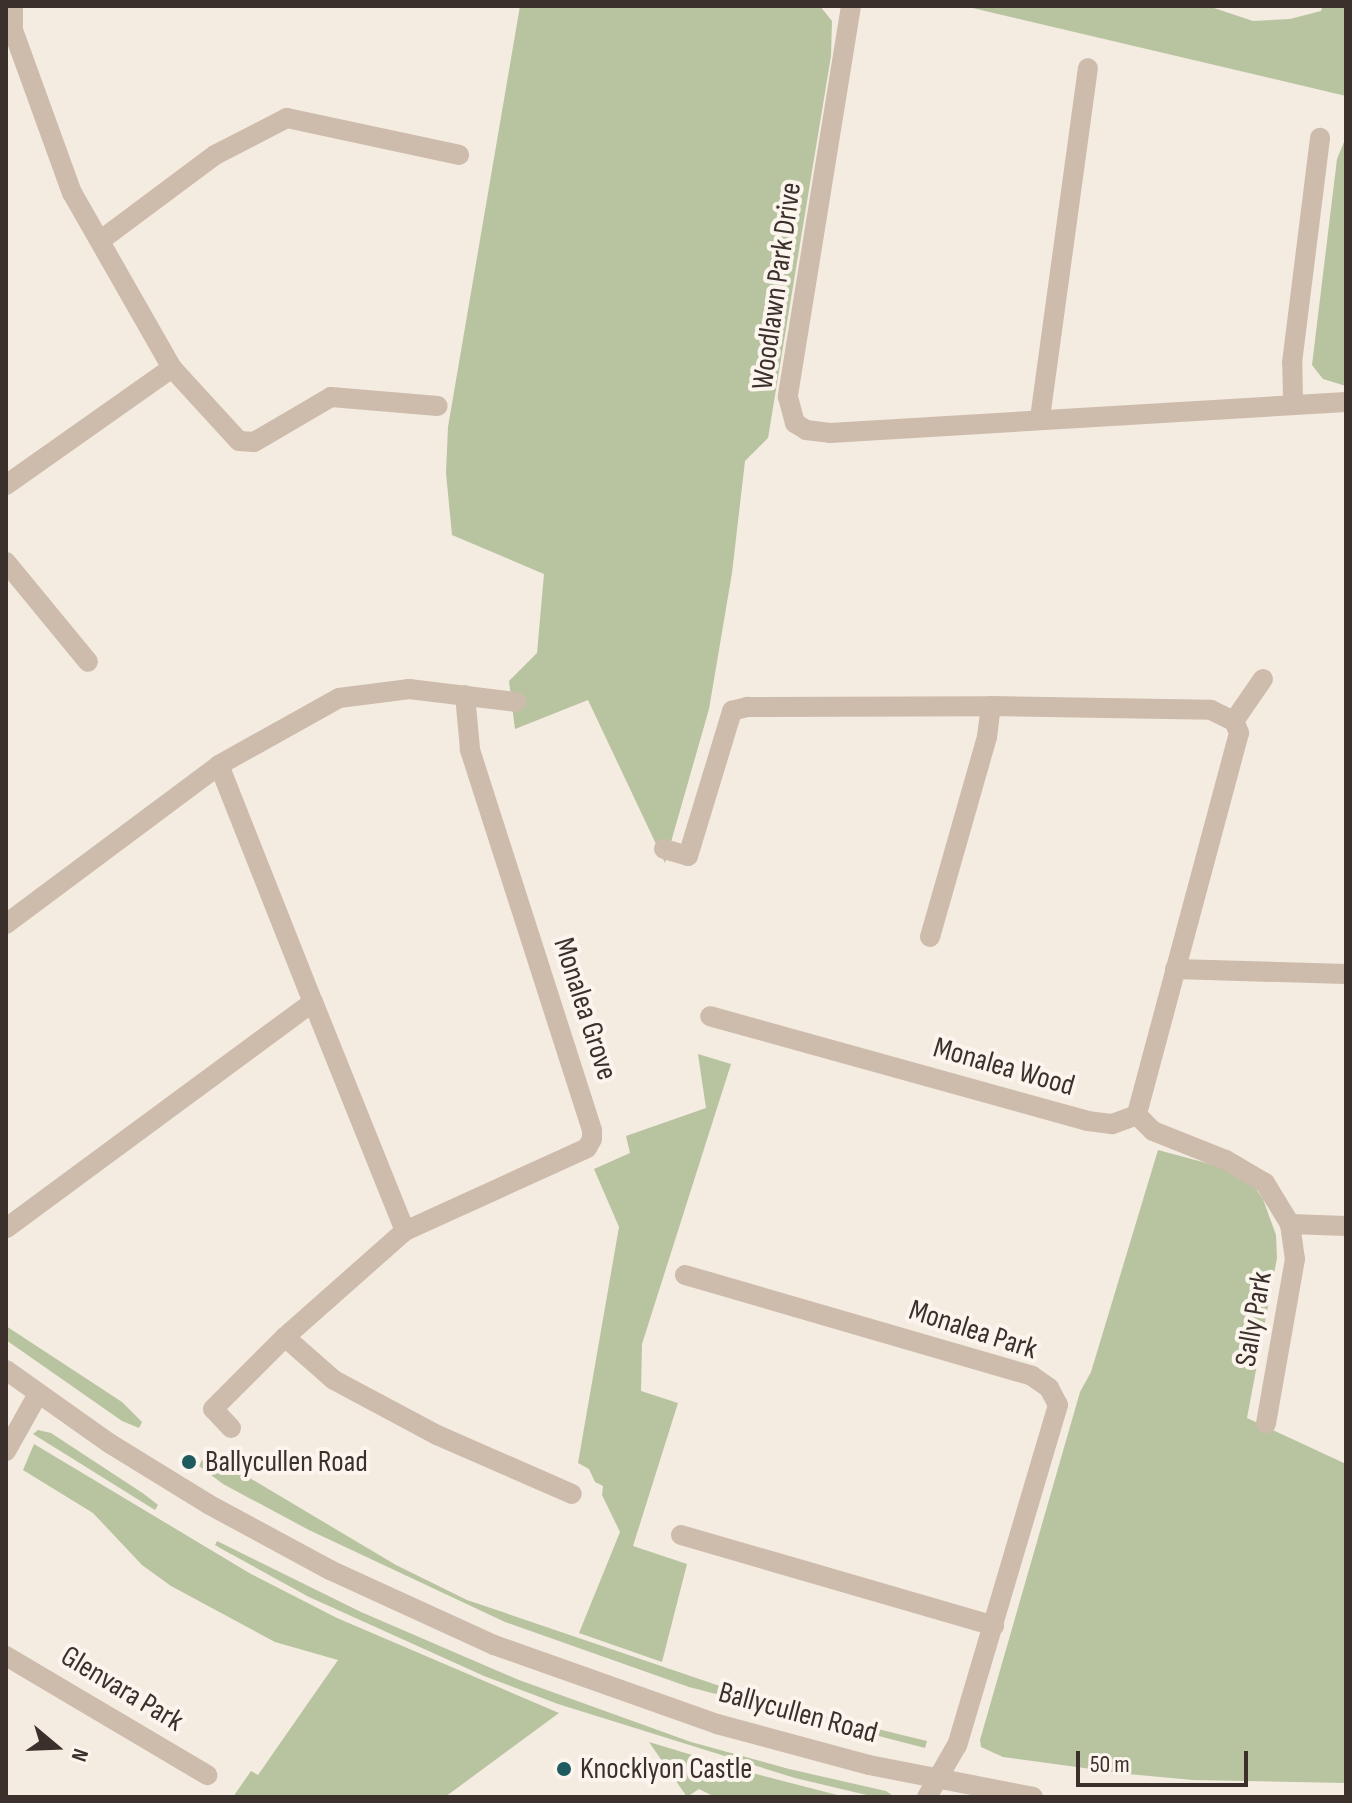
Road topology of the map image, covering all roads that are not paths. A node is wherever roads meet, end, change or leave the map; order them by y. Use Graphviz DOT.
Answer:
graph roads {
  1 [pos="13,6"];
  2 [pos="851,6"];
  3 [pos="1088,68"];
  4 [pos="1320,138"];
  5 [pos="459,155"];
  6 [pos="101,240"];
  7 [pos="172,368"];
  8 [pos="1293,402"];
  9 [pos="1346,402"];
  10 [pos="438,406"];
  11 [pos="1040,418"];
  12 [pos="6,485"];
  13 [pos="6,562"];
  14 [pos="88,662"];
  15 [pos="1263,679"];
  16 [pos="465,695"];
  17 [pos="516,702"];
  18 [pos="991,706"];
  19 [pos="1234,721"];
  20 [pos="219,765"];
  21 [pos="664,849"];
  22 [pos="6,924"];
  23 [pos="930,937"];
  24 [pos="1175,969"];
  25 [pos="1346,974"];
  26 [pos="313,1002"];
  27 [pos="710,1016"];
  28 [pos="1137,1115"];
  29 [pos="1290,1224"];
  30 [pos="1346,1226"];
  31 [pos="6,1228"];
  32 [pos="405,1231"];
  33 [pos="685,1275"];
  34 [pos="285,1337"];
  35 [pos="6,1370"];
  36 [pos="38,1394"];
  37 [pos="1266,1423"];
  38 [pos="231,1428"];
  39 [pos="6,1451"];
  40 [pos="572,1494"];
  41 [pos="681,1535"];
  42 [pos="994,1626"];
  43 [pos="6,1656"];
  44 [pos="207,1775"];
  45 [pos="932,1788"];
  46 [pos="1033,1797"];
  1 -- 6 [label="street"];
  2 -- 11 [label="street, Woodlawn Park Drive"];
  3 -- 11 [label="street"];
  4 -- 8 [label="street"];
  5 -- 6 [label="street"];
  6 -- 7 [label="street"];
  7 -- 10 [label="street"];
  7 -- 12 [label="street"];
  8 -- 9 [label="street, Woodlawn Park Drive"];
  8 -- 11 [label="street, Woodlawn Park Drive"];
  13 -- 14 [label="street"];
  15 -- 19 [label="street"];
  16 -- 17 [label="street"];
  16 -- 20 [label="street"];
  16 -- 32 [label="street, Monalea Grove"];
  18 -- 19 [label="street"];
  18 -- 21 [label="street"];
  18 -- 23 [label="street"];
  19 -- 24 [label="street"];
  20 -- 22 [label="street"];
  20 -- 26 [label="street"];
  24 -- 25 [label="street"];
  24 -- 28 [label="street"];
  26 -- 31 [label="street"];
  26 -- 32 [label="street"];
  27 -- 28 [label="street, Monalea Wood"];
  28 -- 29 [label="street, Sally Park"];
  29 -- 30 [label="street"];
  29 -- 37 [label="street, Sally Park"];
  32 -- 34 [label="street, Monalea Grove"];
  33 -- 42 [label="street, Monalea Park"];
  34 -- 38 [label="street, Monalea Grove"];
  34 -- 40 [label="street"];
  35 -- 36 [label="street, Ballycullen Road"];
  36 -- 39 [label="street"];
  36 -- 45 [label="street, Ballycullen Road"];
  41 -- 42 [label="street"];
  42 -- 45 [label="street, Monalea Park"];
  43 -- 44 [label="street, Glenvara Park"];
  45 -- 46 [label="street, Ballycullen Road"];
}
